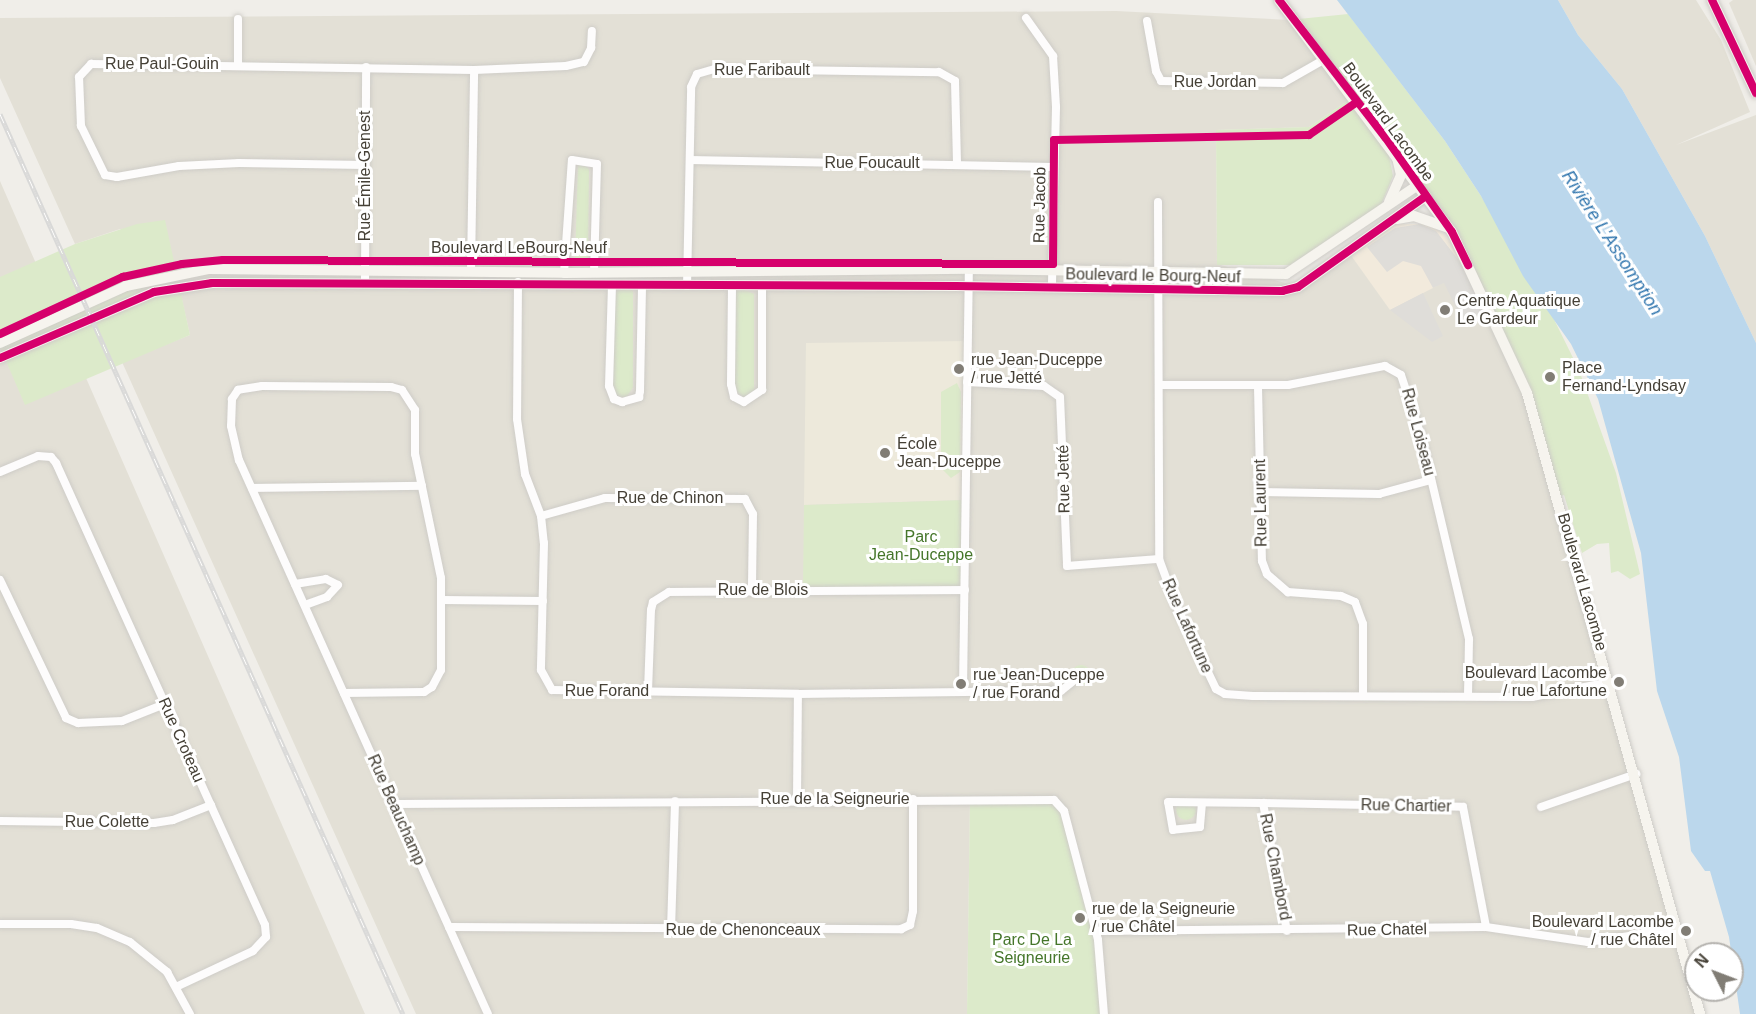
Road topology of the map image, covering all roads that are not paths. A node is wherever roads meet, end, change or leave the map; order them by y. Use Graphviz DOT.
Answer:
graph roads {
  1 [pos="1279,0"];
  2 [pos="1712,0"];
  3 [pos="1026,18"];
  4 [pos="238,19"];
  5 [pos="1147,21"];
  6 [pos="591,31"];
  7 [pos="1325,58"];
  8 [pos="238,64"];
  9 [pos="366,68"];
  10 [pos="474,70"];
  11 [pos="1756,93"];
  12 [pos="1395,151"];
  13 [pos="690,160"];
  14 [pos="957,164"];
  15 [pos="365,165"];
  16 [pos="1053,167"];
  17 [pos="1418,185"];
  18 [pos="1426,196"];
  19 [pos="1158,202"];
  20 [pos="1386,207"];
  21 [pos="1391,221"];
  22 [pos="1450,230"];
  23 [pos="471,269"];
  24 [pos="969,269"];
  25 [pos="365,270"];
  26 [pos="1053,270"];
  27 [pos="687,271"];
  28 [pos="519,272"];
  29 [pos="594,272"];
  30 [pos="564,273"];
  31 [pos="1160,273"];
  32 [pos="365,284"];
  33 [pos="518,285"];
  34 [pos="612,285"];
  35 [pos="642,285"];
  36 [pos="762,285"];
  37 [pos="687,286"];
  38 [pos="732,286"];
  39 [pos="969,286"];
  40 [pos="1052,288"];
  41 [pos="1160,290"];
  42 [pos="0,343"];
  43 [pos="0,358"];
  44 [pos="968,381"];
  45 [pos="1161,386"];
  46 [pos="1258,387"];
  47 [pos="0,472"];
  48 [pos="1431,480"];
  49 [pos="422,486"];
  50 [pos="252,488"];
  51 [pos="1260,492"];
  52 [pos="541,516"];
  53 [pos="1159,559"];
  54 [pos="0,580"];
  55 [pos="295,585"];
  56 [pos="752,590"];
  57 [pos="965,590"];
  58 [pos="441,600"];
  59 [pos="543,601"];
  60 [pos="305,605"];
  61 [pos="1082,674"];
  62 [pos="1610,682"];
  63 [pos="963,690"];
  64 [pos="648,691"];
  65 [pos="344,693"];
  66 [pos="1363,693"];
  67 [pos="798,694"];
  68 [pos="1468,694"];
  69 [pos="165,704"];
  70 [pos="1636,774"];
  71 [pos="913,799"];
  72 [pos="797,800"];
  73 [pos="675,801"];
  74 [pos="1202,803"];
  75 [pos="1263,803"];
  76 [pos="394,804"];
  77 [pos="210,805"];
  78 [pos="1541,807"];
  79 [pos="0,821"];
  80 [pos="0,924"];
  81 [pos="449,927"];
  82 [pos="1486,927"];
  83 [pos="1677,929"];
  84 [pos="671,930"];
  85 [pos="1095,931"];
  86 [pos="1287,931"];
  87 [pos="178,986"];
  88 [pos="190,1014"];
  89 [pos="488,1014"];
  90 [pos="1104,1014"];
  91 [pos="1700,1014"];
  1 -- 7 [label="street, Boulevard Lacombe"];
  2 -- 11 [label="street"];
  3 -- 16 [label="street, Rue Jacob"];
  4 -- 8 [label="street"];
  5 -- 7 [label="street, Rue Jordan"];
  6 -- 10 [label="street, Rue Paul-Gouin"];
  7 -- 12 [label="street, Boulevard Lacombe"];
  8 -- 9 [label="street, Rue Paul-Gouin"];
  8 -- 15 [label="street, Rue Paul-Gouin"];
  9 -- 10 [label="street, Rue Paul-Gouin"];
  9 -- 15 [label="street, Rue Émile-Genest"];
  10 -- 23 [label="street"];
  12 -- 17 [label="street, Boulevard Lacombe"];
  12 -- 20 [label="street"];
  13 -- 14 [label="street, Rue Foucault"];
  13 -- 14 [label="street, Rue Faribault"];
  13 -- 27 [label="street, Rue Faribault"];
  14 -- 16 [label="street, Rue Foucault"];
  15 -- 25 [label="street, Rue Émile-Genest"];
  16 -- 26 [label="street, Rue Jacob"];
  17 -- 18 [label="street, Boulevard Lacombe"];
  17 -- 20 [label="street, Boulevard le Bourg-Neuf"];
  18 -- 21 [label="street, Boulevard le Bourg-Neuf"];
  18 -- 22 [label="street, Boulevard Lacombe"];
  19 -- 31 [label="street, Rue Lafortune"];
  20 -- 31 [label="street, Boulevard le Bourg-Neuf"];
  21 -- 22 [label="street"];
  21 -- 41 [label="street, Boulevard le Bourg-Neuf"];
  22 -- 62 [label="street, Boulevard Lacombe"];
  23 -- 25 [label="street, Boulevard le Bourg-Neuf"];
  23 -- 28 [label="street, Boulevard le Bourg-Neuf"];
  24 -- 26 [label="street, Boulevard le Bourg-Neuf"];
  24 -- 27 [label="street, Boulevard le Bourg-Neuf"];
  24 -- 39 [label="street"];
  25 -- 32 [label="street, Rue Émile-Genest"];
  25 -- 42 [label="street, Boulevard le Bourg-Neuf"];
  26 -- 31 [label="street, Boulevard le Bourg-Neuf"];
  26 -- 40 [label="street, Rue Jacob"];
  27 -- 29 [label="street, Boulevard le Bourg-Neuf"];
  27 -- 37 [label="street, Rue Faribault"];
  28 -- 30 [label="street, Boulevard le Bourg-Neuf"];
  28 -- 33 [label="street, Rue Forand"];
  29 -- 30 [label="street, Boulevard le Bourg-Neuf"];
  29 -- 30 [label="street"];
  31 -- 41 [label="street, Rue Lafortune"];
  32 -- 33 [label="street, Boulevard le Bourg-Neuf"];
  32 -- 43 [label="street, Boulevard le Bourg-Neuf"];
  33 -- 34 [label="street, Boulevard le Bourg-Neuf"];
  33 -- 52 [label="street, Rue Forand"];
  34 -- 35 [label="street, Boulevard le Bourg-Neuf"];
  34 -- 35 [label="street"];
  35 -- 37 [label="street, Boulevard le Bourg-Neuf"];
  36 -- 38 [label="street, Boulevard le Bourg-Neuf"];
  36 -- 38 [label="street"];
  36 -- 39 [label="street, Boulevard le Bourg-Neuf"];
  37 -- 38 [label="street, Boulevard le Bourg-Neuf"];
  39 -- 40 [label="street, Boulevard le Bourg-Neuf"];
  39 -- 44 [label="street"];
  40 -- 41 [label="street, Boulevard le Bourg-Neuf"];
  41 -- 45 [label="street, Rue Lafortune"];
  44 -- 53 [label="street, Rue Jetté"];
  44 -- 57 [label="street"];
  45 -- 46 [label="street, Rue Loiseau"];
  45 -- 53 [label="street, Rue Lafortune"];
  46 -- 48 [label="street, Rue Loiseau"];
  46 -- 51 [label="street, Rue Laurent"];
  47 -- 69 [label="street, Rue Croteau"];
  48 -- 51 [label="street"];
  48 -- 68 [label="street, Rue Loiseau"];
  49 -- 50 [label="street"];
  49 -- 50 [label="street, Rue Beauchamp"];
  49 -- 58 [label="street"];
  50 -- 55 [label="street, Rue Beauchamp"];
  51 -- 66 [label="street, Rue Laurent"];
  52 -- 56 [label="street, Rue de Chinon"];
  52 -- 59 [label="street, Rue Forand"];
  53 -- 66 [label="street, Rue Lafortune"];
  54 -- 69 [label="street"];
  55 -- 60 [label="street, Rue Beauchamp"];
  55 -- 60 [label="street"];
  56 -- 57 [label="street, Rue de Blois"];
  56 -- 64 [label="street, Rue de Blois"];
  57 -- 63 [label="street"];
  58 -- 59 [label="street"];
  58 -- 65 [label="street"];
  59 -- 64 [label="street, Rue Forand"];
  60 -- 65 [label="street, Rue Beauchamp"];
  61 -- 63 [label="street, Rue Forand"];
  62 -- 68 [label="street, Rue Lafortune"];
  62 -- 70 [label="street, Boulevard Lacombe"];
  63 -- 67 [label="street, Rue Forand"];
  64 -- 67 [label="street, Rue Forand"];
  65 -- 76 [label="street, Rue Beauchamp"];
  66 -- 68 [label="street, Rue Lafortune"];
  67 -- 72 [label="street"];
  69 -- 77 [label="street, Rue Croteau"];
  70 -- 78 [label="street"];
  70 -- 83 [label="street, Boulevard Lacombe"];
  71 -- 72 [label="street, Rue de la Seigneurie"];
  71 -- 84 [label="street, Rue de Chenonceaux"];
  71 -- 85 [label="street, Rue de la Seigneurie"];
  72 -- 73 [label="street, Rue de la Seigneurie"];
  73 -- 76 [label="street, Rue de la Seigneurie"];
  73 -- 84 [label="street"];
  74 -- 74 [label="street"];
  74 -- 75 [label="street"];
  75 -- 82 [label="street, Rue Chartier"];
  75 -- 86 [label="street, Rue Chambord"];
  76 -- 81 [label="street, Rue Beauchamp"];
  77 -- 79 [label="street, Rue Colette"];
  77 -- 87 [label="street, Rue Croteau"];
  80 -- 87 [label="street"];
  81 -- 84 [label="street, Rue de Chenonceaux"];
  81 -- 89 [label="street, Rue Beauchamp"];
  82 -- 83 [label="street, Rue Chatel"];
  82 -- 86 [label="street, Rue Chatel"];
  83 -- 91 [label="street, Boulevard Lacombe"];
  85 -- 86 [label="street, Rue Chatel"];
  85 -- 90 [label="street, Rue de la Seigneurie"];
  87 -- 88 [label="street"];
}
